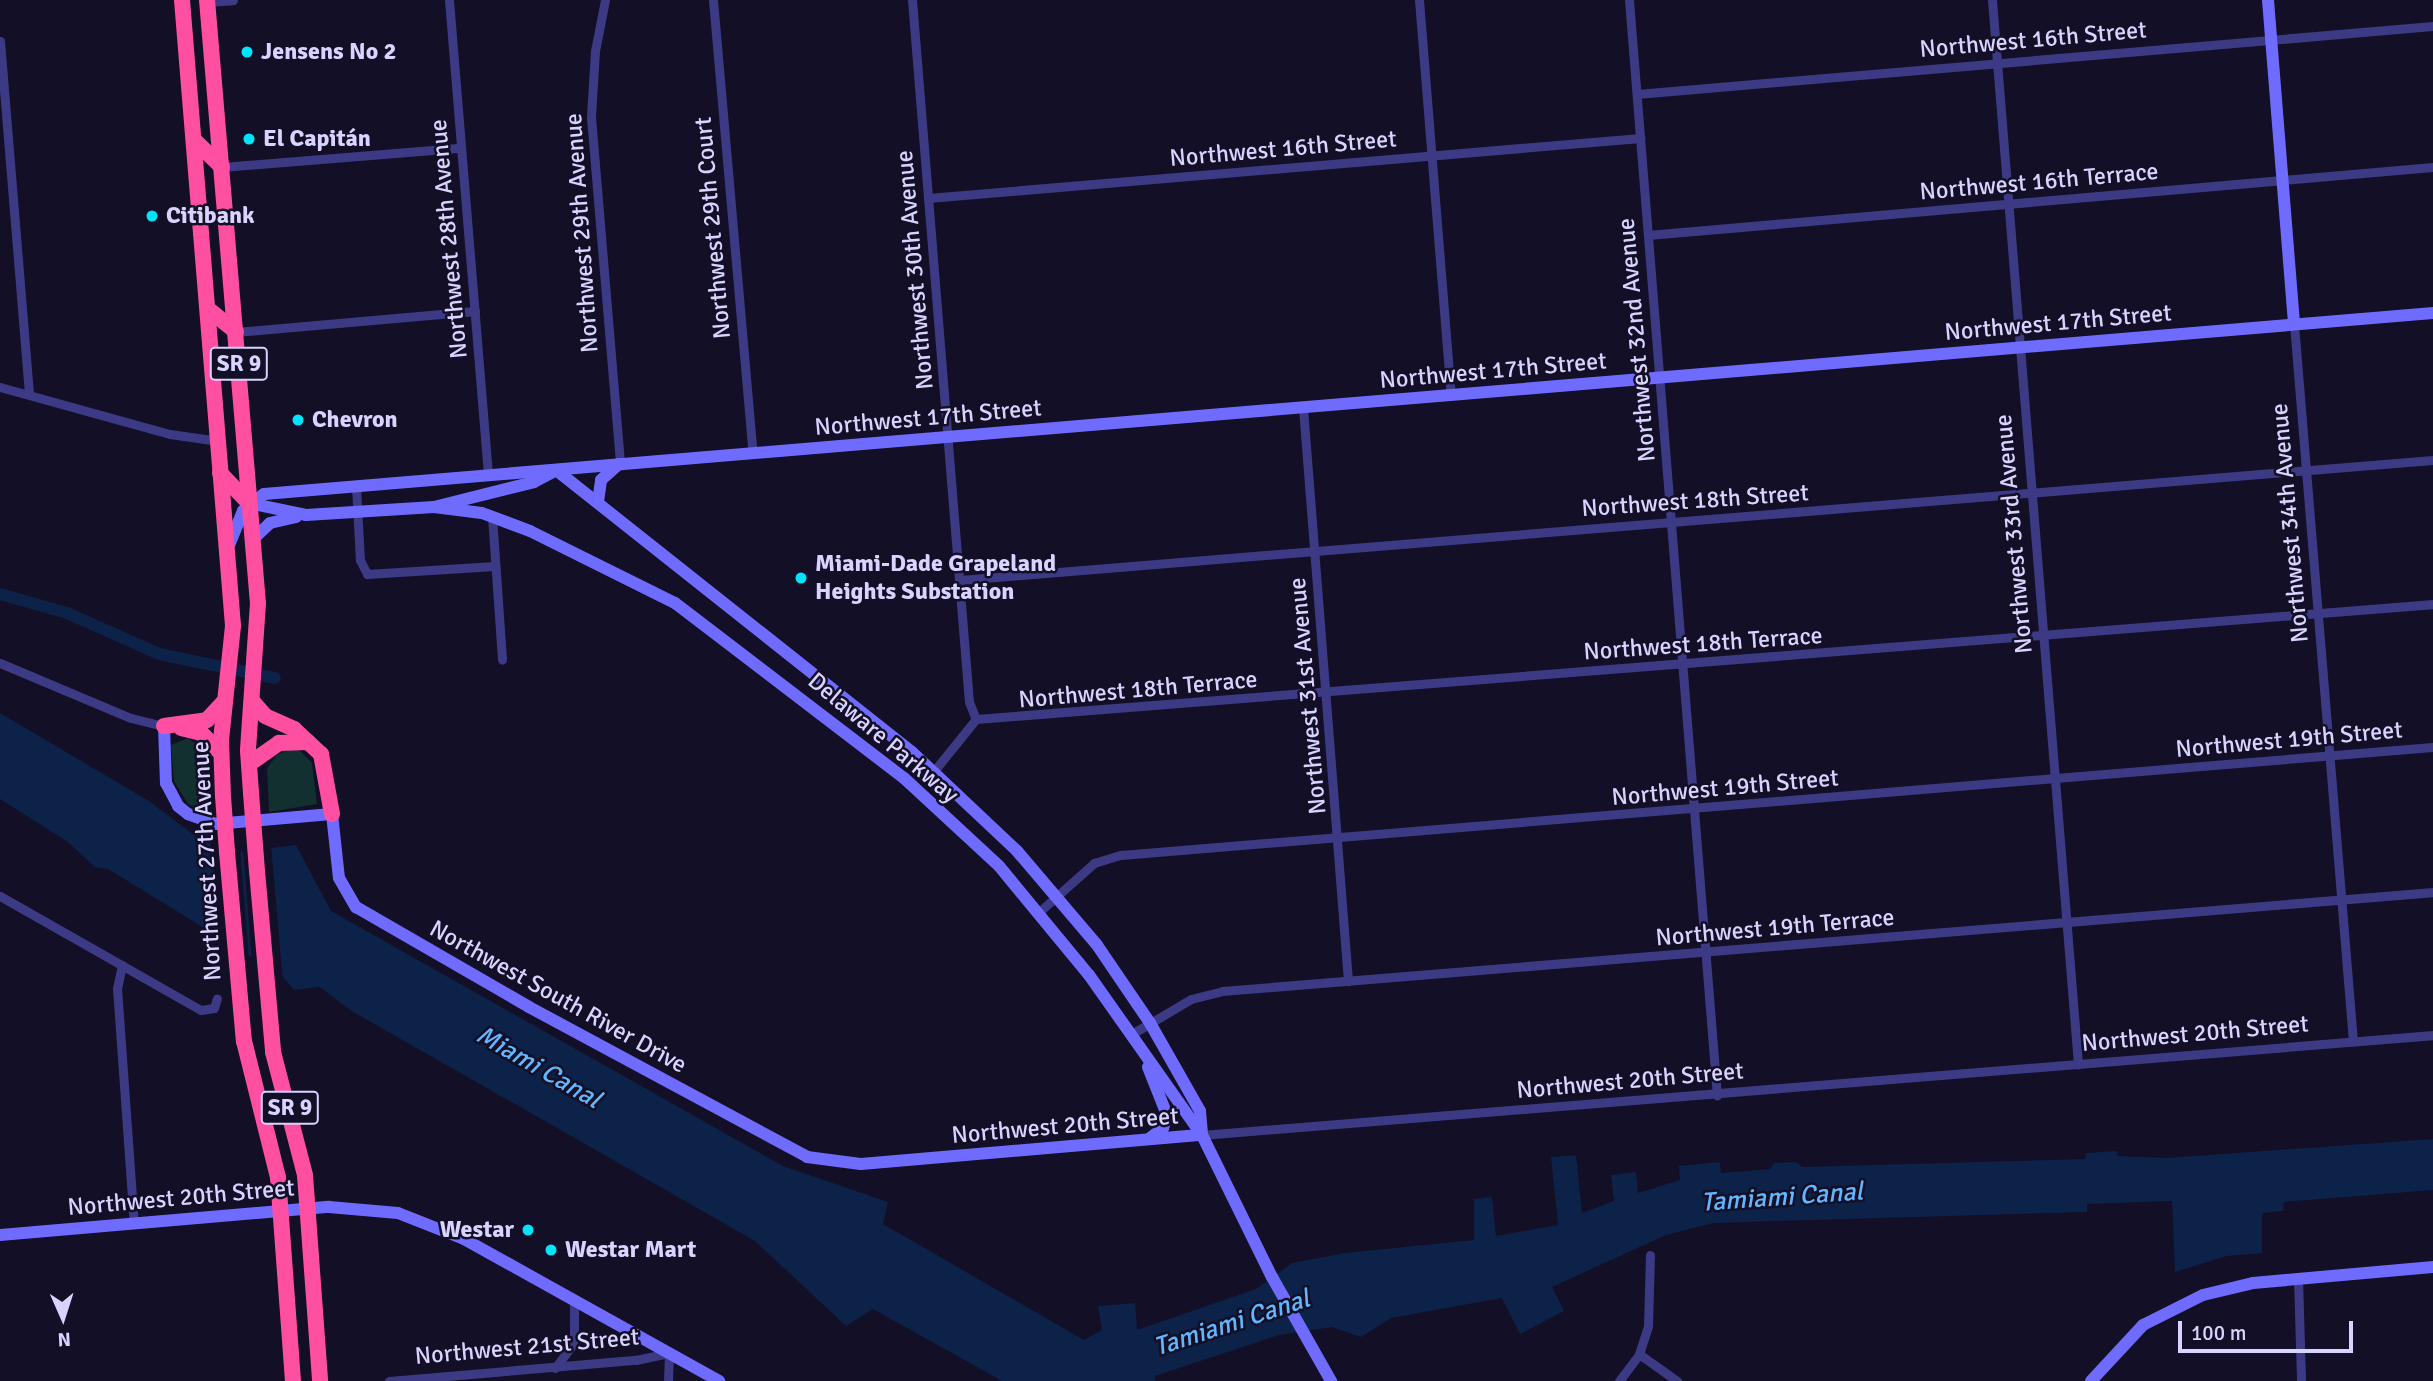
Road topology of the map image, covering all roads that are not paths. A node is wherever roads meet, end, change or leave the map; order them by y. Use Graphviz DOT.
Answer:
graph roads {
  1 [pos="182,0"];
  2 [pos="233,0"];
  3 [pos="449,0"];
  4 [pos="605,0"];
  5 [pos="713,0"];
  6 [pos="912,0"];
  7 [pos="1419,0"];
  8 [pos="1629,0"];
  9 [pos="1992,0"];
  10 [pos="2268,0"];
  11 [pos="207,1"];
  12 [pos="2433,26"];
  13 [pos="2271,39"];
  14 [pos="0,41"];
  15 [pos="1997,63"];
  16 [pos="1637,94"];
  17 [pos="1640,138"];
  18 [pos="194,139"];
  19 [pos="460,148"];
  20 [pos="1432,156"];
  21 [pos="222,167"];
  22 [pos="2433,167"];
  23 [pos="2284,180"];
  24 [pos="197,184"];
  25 [pos="928,198"];
  26 [pos="2008,204"];
  27 [pos="225,206"];
  28 [pos="1648,235"];
  29 [pos="208,309"];
  30 [pos="475,311"];
  31 [pos="2433,313"];
  32 [pos="2294,324"];
  33 [pos="236,332"];
  34 [pos="2019,348"];
  35 [pos="1659,379"];
  36 [pos="0,387"];
  37 [pos="29,395"];
  38 [pos="1451,396"];
  39 [pos="1303,408"];
  40 [pos="947,438"];
  41 [pos="218,441"];
  42 [pos="753,453"];
  43 [pos="2433,460"];
  44 [pos="620,464"];
  45 [pos="556,470"];
  46 [pos="2307,471"];
  47 [pos="220,473"];
  48 [pos="488,475"];
  49 [pos="356,488"];
  50 [pos="2033,493"];
  51 [pos="598,502"];
  52 [pos="249,503"];
  53 [pos="434,507"];
  54 [pos="358,512"];
  55 [pos="306,515"];
  56 [pos="492,516"];
  57 [pos="1671,522"];
  58 [pos="252,540"];
  59 [pos="1315,551"];
  60 [pos="228,556"];
  61 [pos="495,566"];
  62 [pos="960,580"];
  63 [pos="2433,604"];
  64 [pos="2319,613"];
  65 [pos="2043,636"];
  66 [pos="502,660"];
  67 [pos="0,663"];
  68 [pos="1682,666"];
  69 [pos="1326,694"];
  70 [pos="226,699"];
  71 [pos="253,702"];
  72 [pos="976,719"];
  73 [pos="164,726"];
  74 [pos="308,741"];
  75 [pos="2433,747"];
  76 [pos="221,753"];
  77 [pos="2329,756"];
  78 [pos="249,764"];
  79 [pos="934,771"];
  80 [pos="2055,779"];
  81 [pos="1694,810"];
  82 [pos="332,814"];
  83 [pos="1338,838"];
  84 [pos="2433,892"];
  85 [pos="1058,894"];
  86 [pos="0,896"];
  87 [pos="2341,900"];
  88 [pos="1038,912"];
  89 [pos="2067,922"];
  90 [pos="1705,953"];
  91 [pos="122,965"];
  92 [pos="1348,981"];
  93 [pos="217,998"];
  94 [pos="1150,1023"];
  95 [pos="1130,1035"];
  96 [pos="2433,1035"];
  97 [pos="2353,1042"];
  98 [pos="1144,1057"];
  99 [pos="2078,1065"];
  100 [pos="1717,1095"];
  101 [pos="1202,1135"];
  102 [pos="1148,1140"];
  103 [pos="830,1163"];
  104 [pos="307,1208"];
  105 [pos="281,1210"];
  106 [pos="134,1223"];
  107 [pos="0,1235"];
  108 [pos="1650,1255"];
  109 [pos="2433,1267"];
  110 [pos="2298,1278"];
  111 [pos="575,1301"];
  112 [pos="669,1353"];
  113 [pos="1639,1354"];
  114 [pos="555,1368"];
  115 [pos="293,1381"];
  116 [pos="320,1381"];
  117 [pos="389,1381"];
  118 [pos="668,1381"];
  119 [pos="719,1381"];
  120 [pos="1331,1381"];
  121 [pos="1619,1381"];
  122 [pos="1677,1381"];
  123 [pos="2091,1381"];
  124 [pos="2301,1381"];
  1 -- 18 [label="highway, Northwest 27th Avenue / SR 9"];
  2 -- 11 [label="street"];
  3 -- 19 [label="street, Northwest 28th Avenue"];
  4 -- 44 [label="street, Northwest 29th Avenue"];
  5 -- 42 [label="street, Northwest 29th Court"];
  6 -- 25 [label="street, Northwest 30th Avenue"];
  7 -- 20 [label="street"];
  8 -- 16 [label="street, Northwest 32nd Avenue"];
  9 -- 15 [label="street, Northwest 33rd Avenue"];
  10 -- 13 [label="street, Northwest 34th Avenue"];
  11 -- 21 [label="highway, Northwest 27th Avenue / SR 9"];
  12 -- 13 [label="street, Northwest 16th Street"];
  13 -- 15 [label="street, Northwest 16th Street"];
  13 -- 23 [label="street, Northwest 34th Avenue"];
  14 -- 37 [label="street"];
  15 -- 16 [label="street, Northwest 16th Street"];
  15 -- 26 [label="street, Northwest 33rd Avenue"];
  16 -- 17 [label="street, Northwest 32nd Avenue"];
  17 -- 20 [label="street, Northwest 16th Street"];
  17 -- 28 [label="street, Northwest 32nd Avenue"];
  18 -- 21 [label="highway"];
  18 -- 24 [label="highway, Northwest 27th Avenue / SR 9"];
  19 -- 21 [label="street"];
  19 -- 30 [label="street, Northwest 28th Avenue"];
  20 -- 25 [label="street, Northwest 16th Street"];
  20 -- 38 [label="street"];
  21 -- 27 [label="highway, Northwest 27th Avenue / SR 9"];
  22 -- 23 [label="street, Northwest 16th Terrace"];
  23 -- 26 [label="street, Northwest 16th Terrace"];
  23 -- 32 [label="street, Northwest 34th Avenue"];
  24 -- 27 [label="highway"];
  24 -- 29 [label="highway, Northwest 27th Avenue / SR 9"];
  25 -- 40 [label="street, Northwest 30th Avenue"];
  26 -- 28 [label="street, Northwest 16th Terrace"];
  26 -- 34 [label="street, Northwest 33rd Avenue"];
  27 -- 33 [label="highway, Northwest 27th Avenue / SR 9"];
  28 -- 35 [label="street, Northwest 32nd Avenue"];
  29 -- 33 [label="highway"];
  29 -- 41 [label="highway, Northwest 27th Avenue / SR 9"];
  30 -- 33 [label="street"];
  30 -- 48 [label="street, Northwest 28th Avenue"];
  31 -- 32 [label="street, Northwest 17th Street"];
  32 -- 34 [label="street, Northwest 17th Street"];
  32 -- 46 [label="street, Northwest 34th Avenue"];
  33 -- 52 [label="highway, Northwest 27th Avenue / SR 9"];
  34 -- 35 [label="street, Northwest 17th Street"];
  34 -- 50 [label="street, Northwest 33rd Avenue"];
  35 -- 38 [label="street, Northwest 17th Street"];
  35 -- 57 [label="street, Northwest 32nd Avenue"];
  36 -- 37 [label="street"];
  37 -- 41 [label="street"];
  38 -- 39 [label="street, Northwest 17th Street"];
  39 -- 40 [label="street, Northwest 17th Street"];
  39 -- 59 [label="street, Northwest 31st Avenue"];
  40 -- 42 [label="street, Northwest 17th Street"];
  40 -- 62 [label="street, Northwest 30th Avenue"];
  41 -- 47 [label="highway, Northwest 27th Avenue / SR 9"];
  42 -- 44 [label="street, Northwest 17th Street"];
  43 -- 46 [label="street, Northwest 18th Street"];
  44 -- 45 [label="street, Northwest 17th Street"];
  44 -- 51 [label="street"];
  45 -- 48 [label="street, Northwest 17th Street"];
  45 -- 51 [label="street, Delaware Parkway"];
  45 -- 53 [label="street, Northwest 17th Street"];
  46 -- 50 [label="street, Northwest 18th Street"];
  46 -- 64 [label="street, Northwest 34th Avenue"];
  47 -- 52 [label="highway"];
  47 -- 60 [label="highway, Northwest 27th Avenue / SR 9"];
  48 -- 49 [label="street, Northwest 17th Street"];
  49 -- 52 [label="street, Northwest 17th Street"];
  49 -- 54 [label="street"];
  50 -- 57 [label="street, Northwest 18th Street"];
  50 -- 65 [label="street, Northwest 33rd Avenue"];
  51 -- 79 [label="street, Delaware Parkway"];
  52 -- 55 [label="street"];
  52 -- 58 [label="highway, Northwest 27th Avenue / SR 9"];
  52 -- 60 [label="street"];
  53 -- 54 [label="street, Northwest 17th Street"];
  53 -- 56 [label="street, Delaware Parkway"];
  54 -- 55 [label="street, Northwest 17th Street"];
  54 -- 61 [label="street"];
  55 -- 58 [label="street"];
  56 -- 61 [label="street"];
  56 -- 88 [label="street, Delaware Parkway"];
  57 -- 59 [label="street, Northwest 18th Street"];
  57 -- 68 [label="street, Northwest 32nd Avenue"];
  58 -- 71 [label="highway, Northwest 27th Avenue / SR 9"];
  59 -- 62 [label="street, Northwest 18th Street"];
  59 -- 69 [label="street, Northwest 31st Avenue"];
  60 -- 70 [label="highway, Northwest 27th Avenue / SR 9"];
  61 -- 66 [label="street"];
  62 -- 72 [label="street, Northwest 30th Avenue"];
  63 -- 64 [label="street, Northwest 18th Terrace"];
  64 -- 65 [label="street, Northwest 18th Terrace"];
  64 -- 77 [label="street, Northwest 34th Avenue"];
  65 -- 68 [label="street, Northwest 18th Terrace"];
  65 -- 80 [label="street, Northwest 33rd Avenue"];
  67 -- 73 [label="street"];
  68 -- 69 [label="street, Northwest 18th Terrace"];
  68 -- 81 [label="street, Northwest 32nd Avenue"];
  69 -- 72 [label="street, Northwest 18th Terrace"];
  69 -- 83 [label="street, Northwest 31st Avenue"];
  70 -- 73 [label="highway"];
  70 -- 76 [label="highway, Northwest 27th Avenue / SR 9"];
  71 -- 74 [label="highway"];
  71 -- 78 [label="highway, Northwest 27th Avenue / SR 9"];
  72 -- 79 [label="street"];
  73 -- 76 [label="highway"];
  73 -- 82 [label="street"];
  74 -- 78 [label="highway"];
  74 -- 82 [label="highway"];
  75 -- 77 [label="street, Northwest 19th Street"];
  76 -- 105 [label="highway, Northwest 27th Avenue / SR 9, bridge"];
  77 -- 80 [label="street, Northwest 19th Street"];
  77 -- 87 [label="street, Northwest 34th Avenue"];
  78 -- 104 [label="highway, Northwest 27th Avenue / SR 9, bridge"];
  79 -- 85 [label="street, Delaware Parkway"];
  80 -- 81 [label="street, Northwest 19th Street"];
  80 -- 89 [label="street, Northwest 33rd Avenue"];
  81 -- 83 [label="street, Northwest 19th Street"];
  81 -- 90 [label="street, Northwest 32nd Avenue"];
  82 -- 103 [label="street, Northwest South River Drive"];
  83 -- 85 [label="street, Northwest 19th Street"];
  83 -- 92 [label="street, Northwest 31st Avenue"];
  84 -- 87 [label="street, Northwest 19th Terrace"];
  85 -- 88 [label="street, Northwest 19th Street"];
  85 -- 94 [label="street, Delaware Parkway"];
  86 -- 91 [label="street"];
  87 -- 89 [label="street, Northwest 19th Terrace"];
  87 -- 97 [label="street, Northwest 34th Avenue"];
  88 -- 95 [label="street, Delaware Parkway"];
  89 -- 90 [label="street, Northwest 19th Terrace"];
  89 -- 99 [label="street, Northwest 33rd Avenue"];
  90 -- 92 [label="street, Northwest 19th Terrace"];
  90 -- 100 [label="street, Northwest 32nd Avenue"];
  91 -- 93 [label="street"];
  91 -- 106 [label="street"];
  92 -- 94 [label="street, Northwest 19th Terrace"];
  94 -- 95 [label="street, Northwest 19th Terrace"];
  94 -- 101 [label="street, Delaware Parkway"];
  95 -- 98 [label="street, Delaware Parkway"];
  96 -- 97 [label="street, Northwest 20th Street"];
  97 -- 99 [label="street, Northwest 20th Street"];
  98 -- 101 [label="street, Delaware Parkway"];
  98 -- 102 [label="street"];
  99 -- 100 [label="street, Northwest 20th Street"];
  100 -- 101 [label="street, Northwest 20th Street"];
  101 -- 102 [label="street, Northwest 20th Street"];
  101 -- 120 [label="street, Delaware Parkway"];
  102 -- 103 [label="street, Northwest 20th Street"];
  104 -- 105 [label="street, Northwest 20th Street"];
  104 -- 111 [label="street, Northwest 20th Street"];
  104 -- 116 [label="highway, Northwest 27th Avenue / SR 9"];
  105 -- 106 [label="street, Northwest 20th Street"];
  105 -- 115 [label="highway, Northwest 27th Avenue / SR 9"];
  106 -- 107 [label="street, Northwest 20th Street"];
  108 -- 113 [label="street"];
  109 -- 110 [label="street"];
  110 -- 123 [label="street"];
  110 -- 124 [label="street"];
  111 -- 112 [label="street, Northwest 20th Street"];
  111 -- 114 [label="street"];
  112 -- 114 [label="street, Northwest 21st Street"];
  112 -- 118 [label="street"];
  112 -- 119 [label="street, Northwest 20th Street"];
  113 -- 121 [label="street"];
  113 -- 122 [label="street"];
  114 -- 117 [label="street, Northwest 21st Street"];
}
